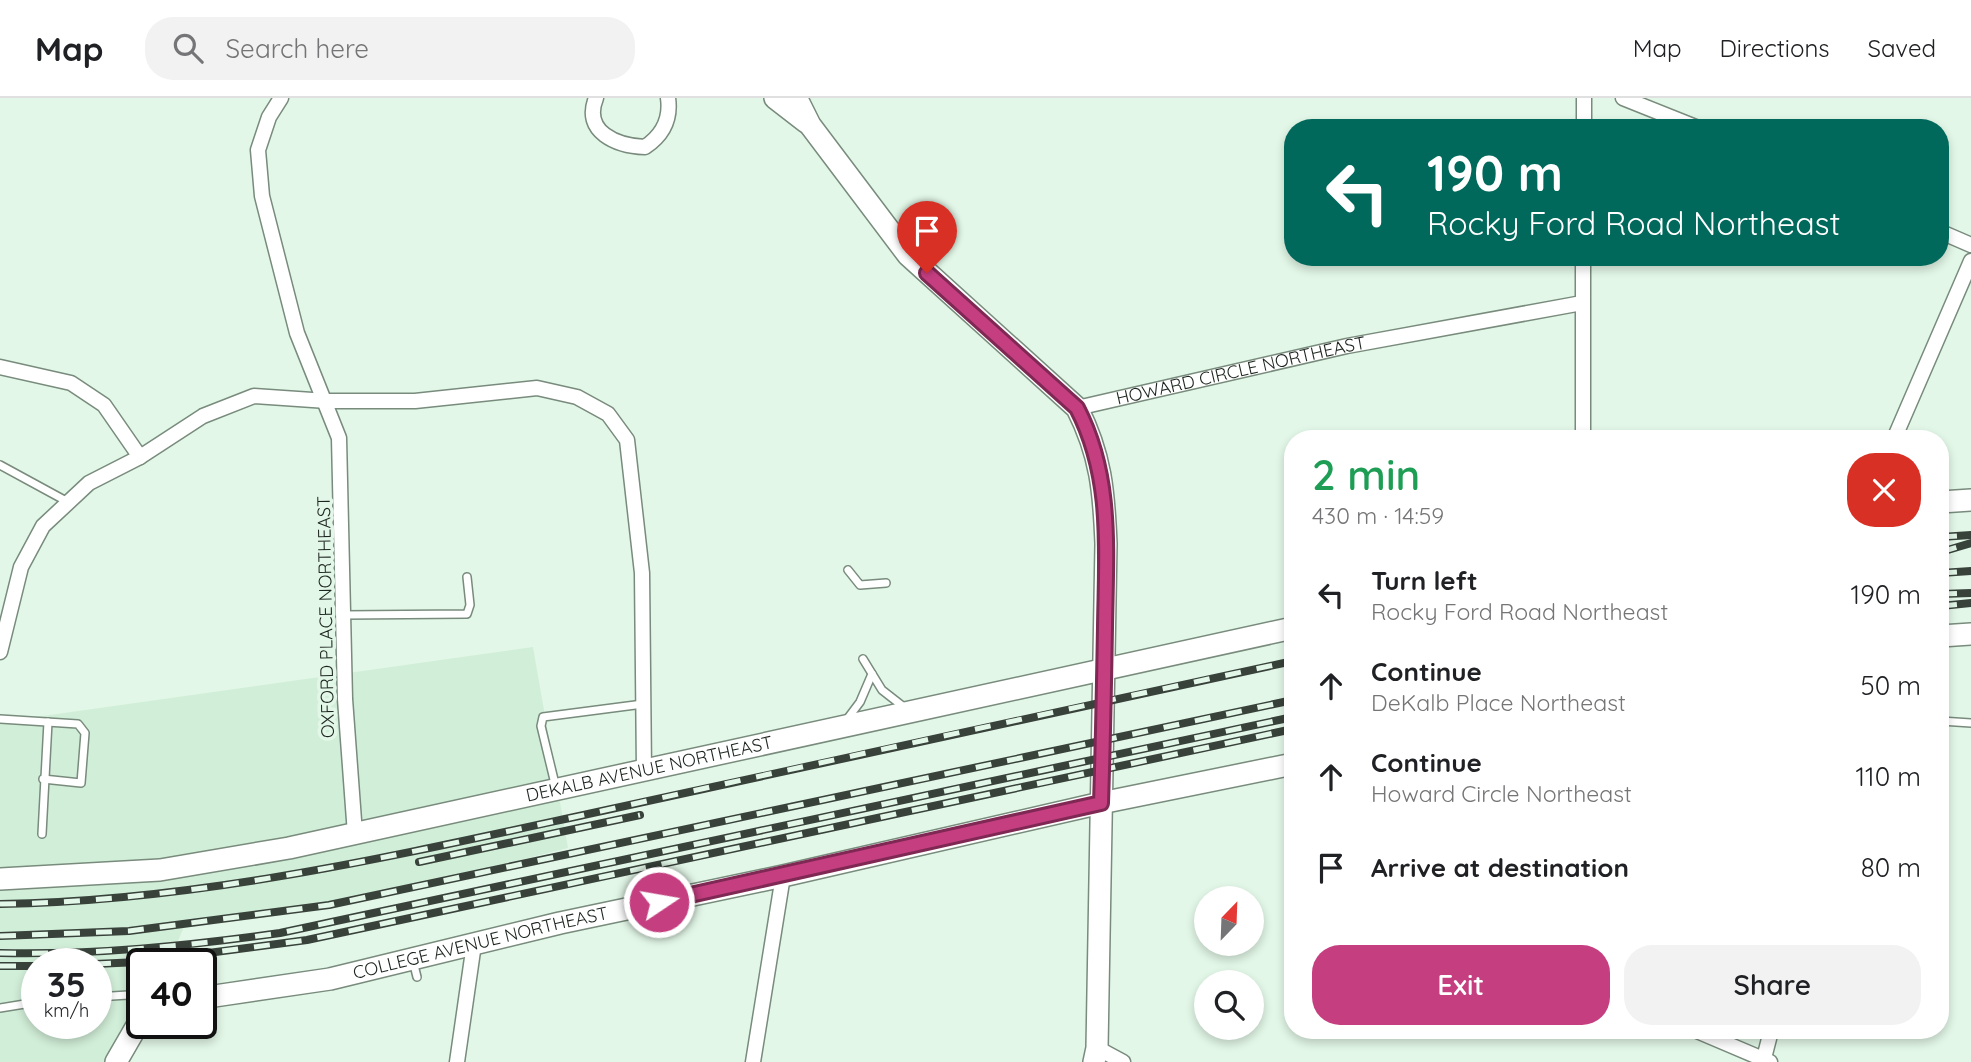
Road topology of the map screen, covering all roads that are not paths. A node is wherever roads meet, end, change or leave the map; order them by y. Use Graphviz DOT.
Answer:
graph roads {
  1 [pos="281,98"];
  2 [pos="596,98"];
  3 [pos="668,98"];
  4 [pos="1584,98"];
  5 [pos="1623,98"];
  6 [pos="791,101"];
  7 [pos="1584,119"];
  8 [pos="1676,119"];
  9 [pos="1949,235"];
  10 [pos="1971,245"];
  11 [pos="1971,261"];
  12 [pos="1583,266"];
  13 [pos="1582,303"];
  14 [pos="0,367"];
  15 [pos="327,401"];
  16 [pos="1077,408"];
  17 [pos="1583,430"];
  18 [pos="1898,430"];
  19 [pos="140,457"];
  20 [pos="0,465"];
  21 [pos="1971,500"];
  22 [pos="1949,501"];
  23 [pos="68,502"];
  24 [pos="848,570"];
  25 [pos="467,577"];
  26 [pos="886,583"];
  27 [pos="344,615"];
  28 [pos="1284,630"];
  29 [pos="2,631"];
  30 [pos="1971,634"];
  31 [pos="1949,635"];
  32 [pos="0,652"];
  33 [pos="863,659"];
  34 [pos="1104,670"];
  35 [pos="872,674"];
  36 [pos="644,704"];
  37 [pos="914,712"];
  38 [pos="0,719"];
  39 [pos="48,722"];
  40 [pos="1949,722"];
  41 [pos="1971,723"];
  42 [pos="839,729"];
  43 [pos="1284,766"];
  44 [pos="644,771"];
  45 [pos="43,779"];
  46 [pos="556,790"];
  47 [pos="1101,803"];
  48 [pos="42,834"];
  49 [pos="355,834"];
  50 [pos="783,876"];
  51 [pos="0,879"];
  52 [pos="474,944"];
  53 [pos="217,996"];
  54 [pos="21,1005"];
  55 [pos="0,1008"];
  56 [pos="129,1039"];
  57 [pos="1715,1039"];
  58 [pos="1770,1039"];
  59 [pos="1095,1055"];
  60 [pos="1766,1061"];
  61 [pos="116,1062"];
  62 [pos="457,1062"];
  63 [pos="753,1062"];
  64 [pos="1123,1062"];
  1 -- 15 [label="street, OXFORD PLACE NORTHEAST"];
  2 -- 3 [label="street"];
  4 -- 7 [label="street"];
  5 -- 8 [label="street"];
  6 -- 16 [label="street"];
  9 -- 10 [label="street"];
  11 -- 18 [label="street"];
  12 -- 13 [label="street"];
  13 -- 16 [label="street, HOWARD CIRCLE NORTHEAST"];
  13 -- 17 [label="street"];
  14 -- 19 [label="street"];
  15 -- 19 [label="street"];
  15 -- 27 [label="street, OXFORD PLACE NORTHEAST"];
  15 -- 36 [label="street"];
  16 -- 34 [label="street"];
  19 -- 23 [label="street"];
  20 -- 23 [label="lane"];
  21 -- 22 [label="street"];
  23 -- 29 [label="street"];
  24 -- 26 [label="lane"];
  25 -- 27 [label="lane"];
  27 -- 49 [label="street, OXFORD PLACE NORTHEAST"];
  28 -- 34 [label="street, DEKALB AVENUE NORTHEAST"];
  29 -- 32 [label="street"];
  30 -- 31 [label="street"];
  33 -- 35 [label="lane"];
  34 -- 37 [label="street, DEKALB AVENUE NORTHEAST"];
  34 -- 47 [label="street"];
  35 -- 37 [label="lane"];
  35 -- 42 [label="lane"];
  36 -- 44 [label="street"];
  36 -- 46 [label="lane"];
  37 -- 42 [label="street, DEKALB AVENUE NORTHEAST"];
  38 -- 39 [label="lane"];
  39 -- 45 [label="lane"];
  39 -- 45 [label="lane"];
  40 -- 41 [label="lane"];
  42 -- 44 [label="street, DEKALB AVENUE NORTHEAST"];
  43 -- 47 [label="street, COLLEGE AVENUE NORTHEAST"];
  44 -- 46 [label="street, DEKALB AVENUE NORTHEAST"];
  45 -- 48 [label="lane"];
  46 -- 49 [label="street, DEKALB AVENUE NORTHEAST"];
  47 -- 50 [label="street, COLLEGE AVENUE NORTHEAST"];
  47 -- 59 [label="street"];
  49 -- 51 [label="street, DEKALB AVENUE NORTHEAST"];
  50 -- 52 [label="street, COLLEGE AVENUE NORTHEAST"];
  50 -- 63 [label="street"];
  52 -- 53 [label="street, COLLEGE AVENUE NORTHEAST"];
  52 -- 62 [label="street"];
  54 -- 55 [label="lane"];
  56 -- 61 [label="street"];
  57 -- 60 [label="street"];
  58 -- 60 [label="street"];
  59 -- 64 [label="street"];
}
